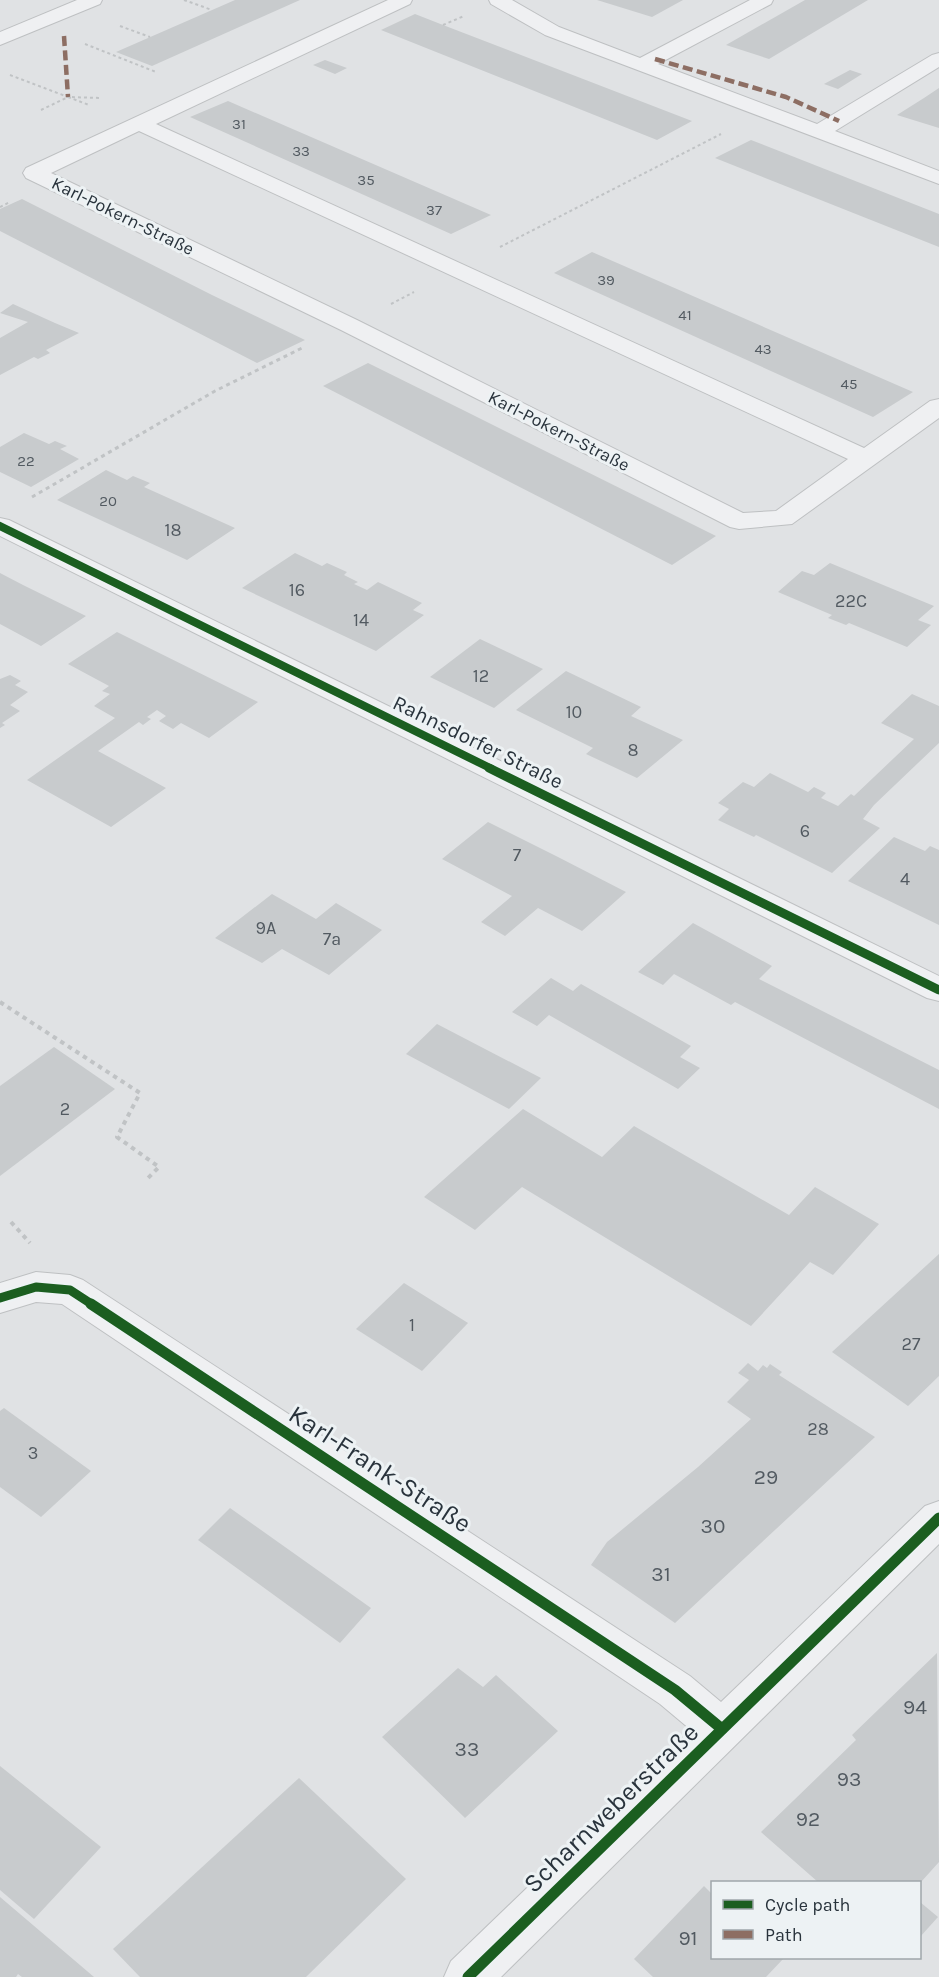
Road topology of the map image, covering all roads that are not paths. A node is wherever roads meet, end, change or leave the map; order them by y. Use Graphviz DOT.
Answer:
graph roads {
  1 [pos="93,0"];
  2 [pos="403,0"];
  3 [pos="498,0"];
  4 [pos="764,0"];
  5 [pos="0,39"];
  6 [pos="939,59"];
  7 [pos="641,65"];
  8 [pos="140,124"];
  9 [pos="819,132"];
  10 [pos="939,178"];
  11 [pos="939,406"];
  12 [pos="868,459"];
  13 [pos="0,526"];
  14 [pos="939,990"];
  15 [pos="0,1298"];
  16 [pos="939,1518"];
  17 [pos="722,1729"];
  18 [pos="468,1977"];
  1 -- 5 [label="street"];
  2 -- 8 [label="street"];
  3 -- 7 [label="street"];
  4 -- 7 [label="street"];
  6 -- 9 [label="street"];
  7 -- 9 [label="street"];
  8 -- 12 [label="street"];
  8 -- 12 [label="street, Karl-Pokern-Straße"];
  9 -- 10 [label="street"];
  11 -- 12 [label="street, Karl-Pokern-Straße"];
  13 -- 14 [label="street, Rahnsdorfer Straße"];
  15 -- 17 [label="street, Karl-Frank-Straße"];
  16 -- 17 [label="street, Scharnweberstraße"];
  17 -- 18 [label="street, Scharnweberstraße"];
}
